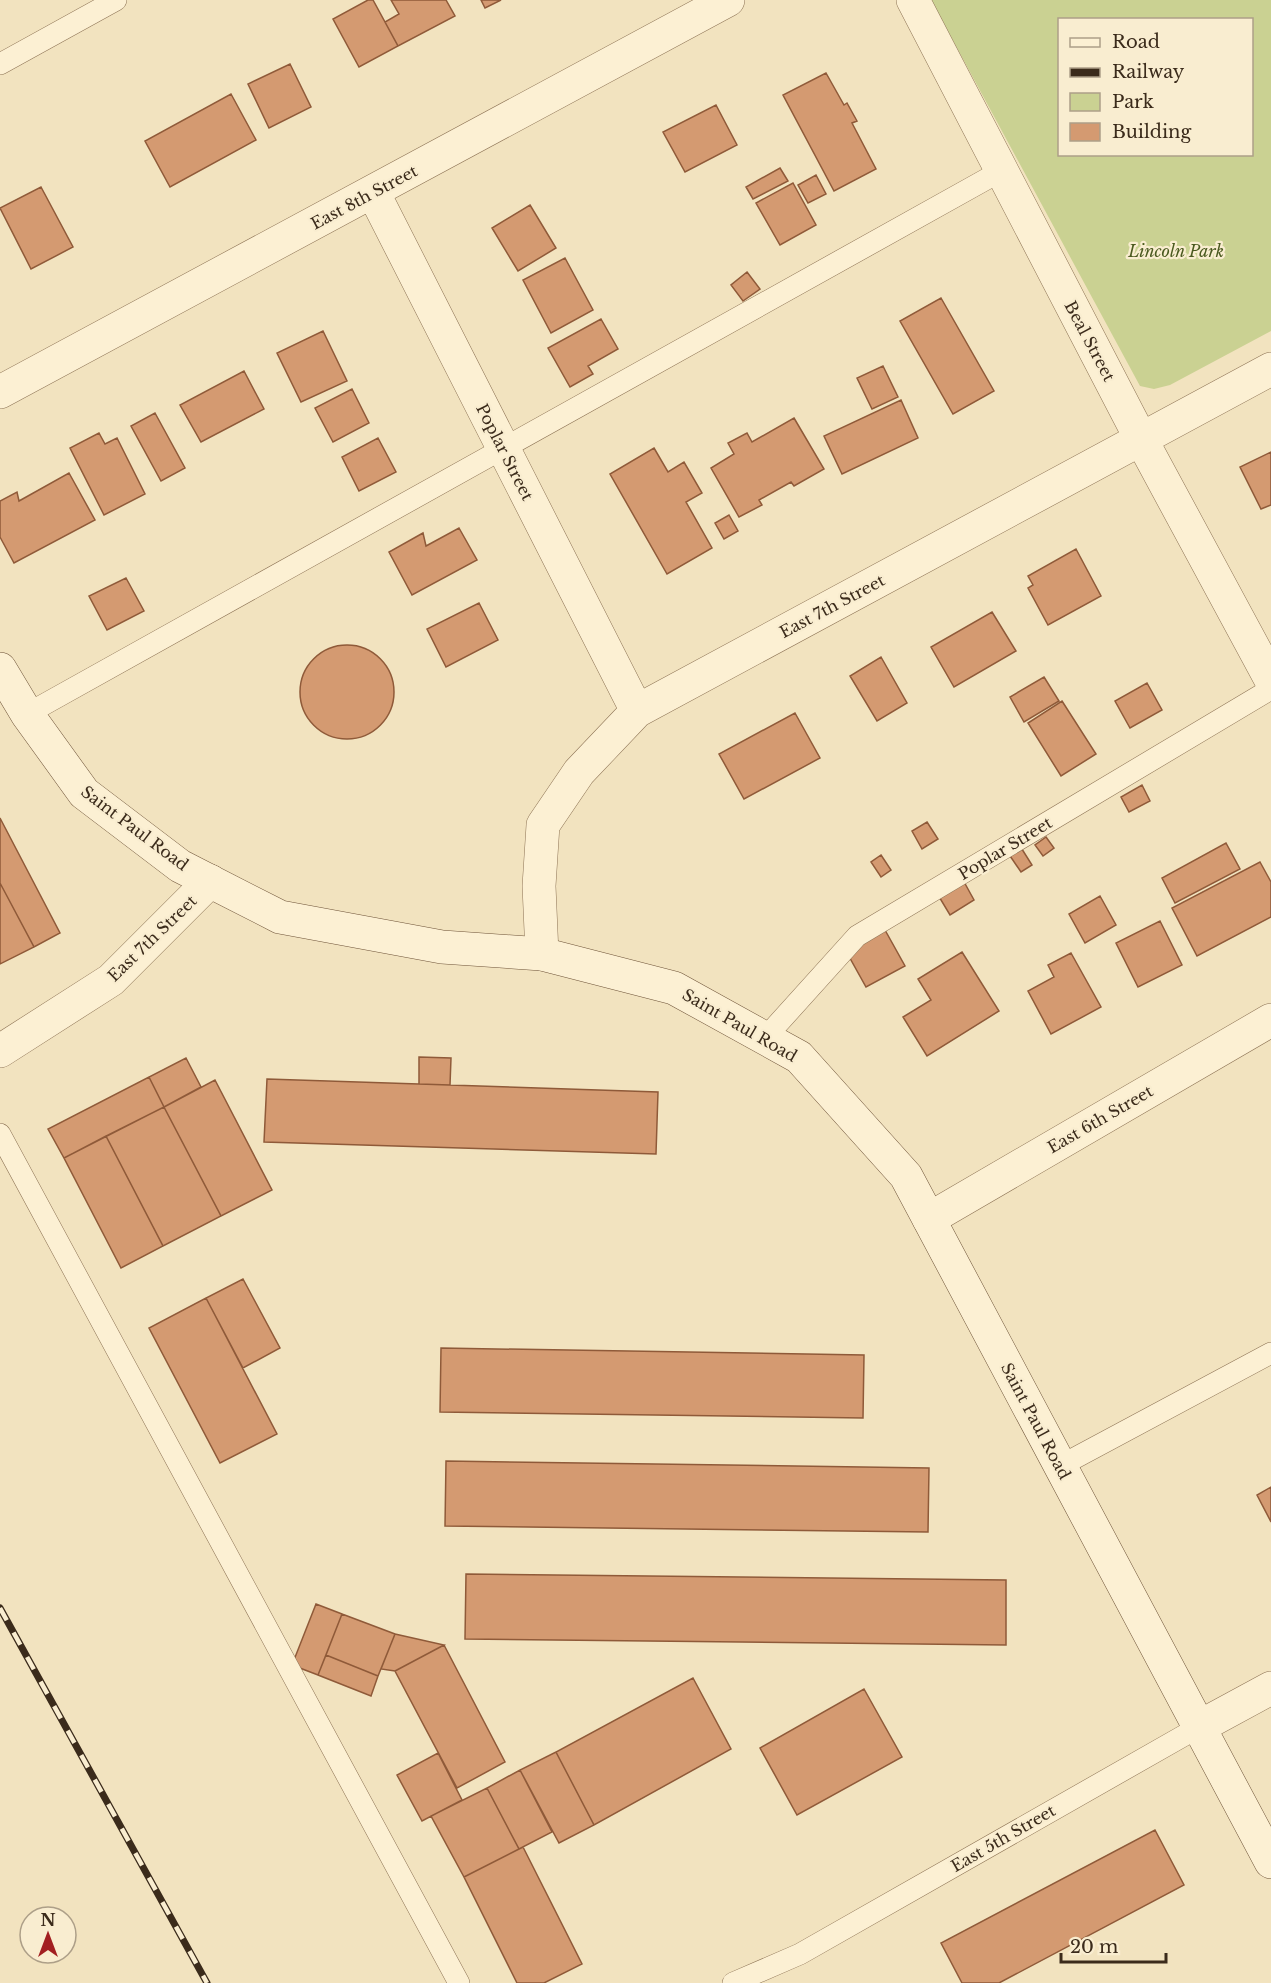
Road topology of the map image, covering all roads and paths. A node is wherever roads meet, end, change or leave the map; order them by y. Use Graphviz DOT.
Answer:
graph roads {
  1 [pos="117,0"];
  2 [pos="728,0"];
  3 [pos="913,0"];
  4 [pos="0,64"];
  5 [pos="1001,171"];
  6 [pos="374,192"];
  7 [pos="1271,369"];
  8 [pos="0,392"];
  9 [pos="1141,439"];
  10 [pos="504,448"];
  11 [pos="0,669"];
  12 [pos="1271,680"];
  13 [pos="1271,689"];
  14 [pos="637,711"];
  15 [pos="27,714"];
  16 [pos="210,881"];
  17 [pos="542,954"];
  18 [pos="1271,1020"];
  19 [pos="765,1038"];
  20 [pos="0,1051"];
  21 [pos="0,1134"];
  22 [pos="929,1219"];
  23 [pos="1271,1353"];
  24 [pos="1060,1466"];
  25 [pos="1271,1688"];
  26 [pos="1199,1727"];
  27 [pos="1271,1862"];
  28 [pos="459,1983"];
  29 [pos="733,1983"];
  1 -- 4 [label="lane"];
  2 -- 6 [label="street, East 8th Street"];
  3 -- 5 [label="street, Beal Street"];
  5 -- 9 [label="street, Beal Street"];
  5 -- 10 [label="lane"];
  6 -- 8 [label="street, East 8th Street"];
  6 -- 10 [label="street, Poplar Street"];
  7 -- 9 [label="street, East 7th Street"];
  9 -- 12 [label="street, Beal Street"];
  9 -- 14 [label="street, East 7th Street"];
  10 -- 14 [label="street, Poplar Street"];
  10 -- 15 [label="lane"];
  11 -- 15 [label="street, Saint Paul Road"];
  13 -- 19 [label="lane, Poplar Street"];
  14 -- 17 [label="street, East 7th Street"];
  15 -- 16 [label="street, Saint Paul Road"];
  16 -- 17 [label="street, Saint Paul Road"];
  16 -- 20 [label="street, East 7th Street"];
  17 -- 19 [label="street, Saint Paul Road"];
  18 -- 22 [label="street, East 6th Street"];
  19 -- 22 [label="street, Saint Paul Road"];
  21 -- 28 [label="lane"];
  22 -- 24 [label="street, Saint Paul Road"];
  23 -- 24 [label="lane"];
  24 -- 26 [label="street, Saint Paul Road"];
  25 -- 26 [label="street, East 5th Street"];
  26 -- 27 [label="street, Saint Paul Road"];
  26 -- 29 [label="lane, East 5th Street"];
}
